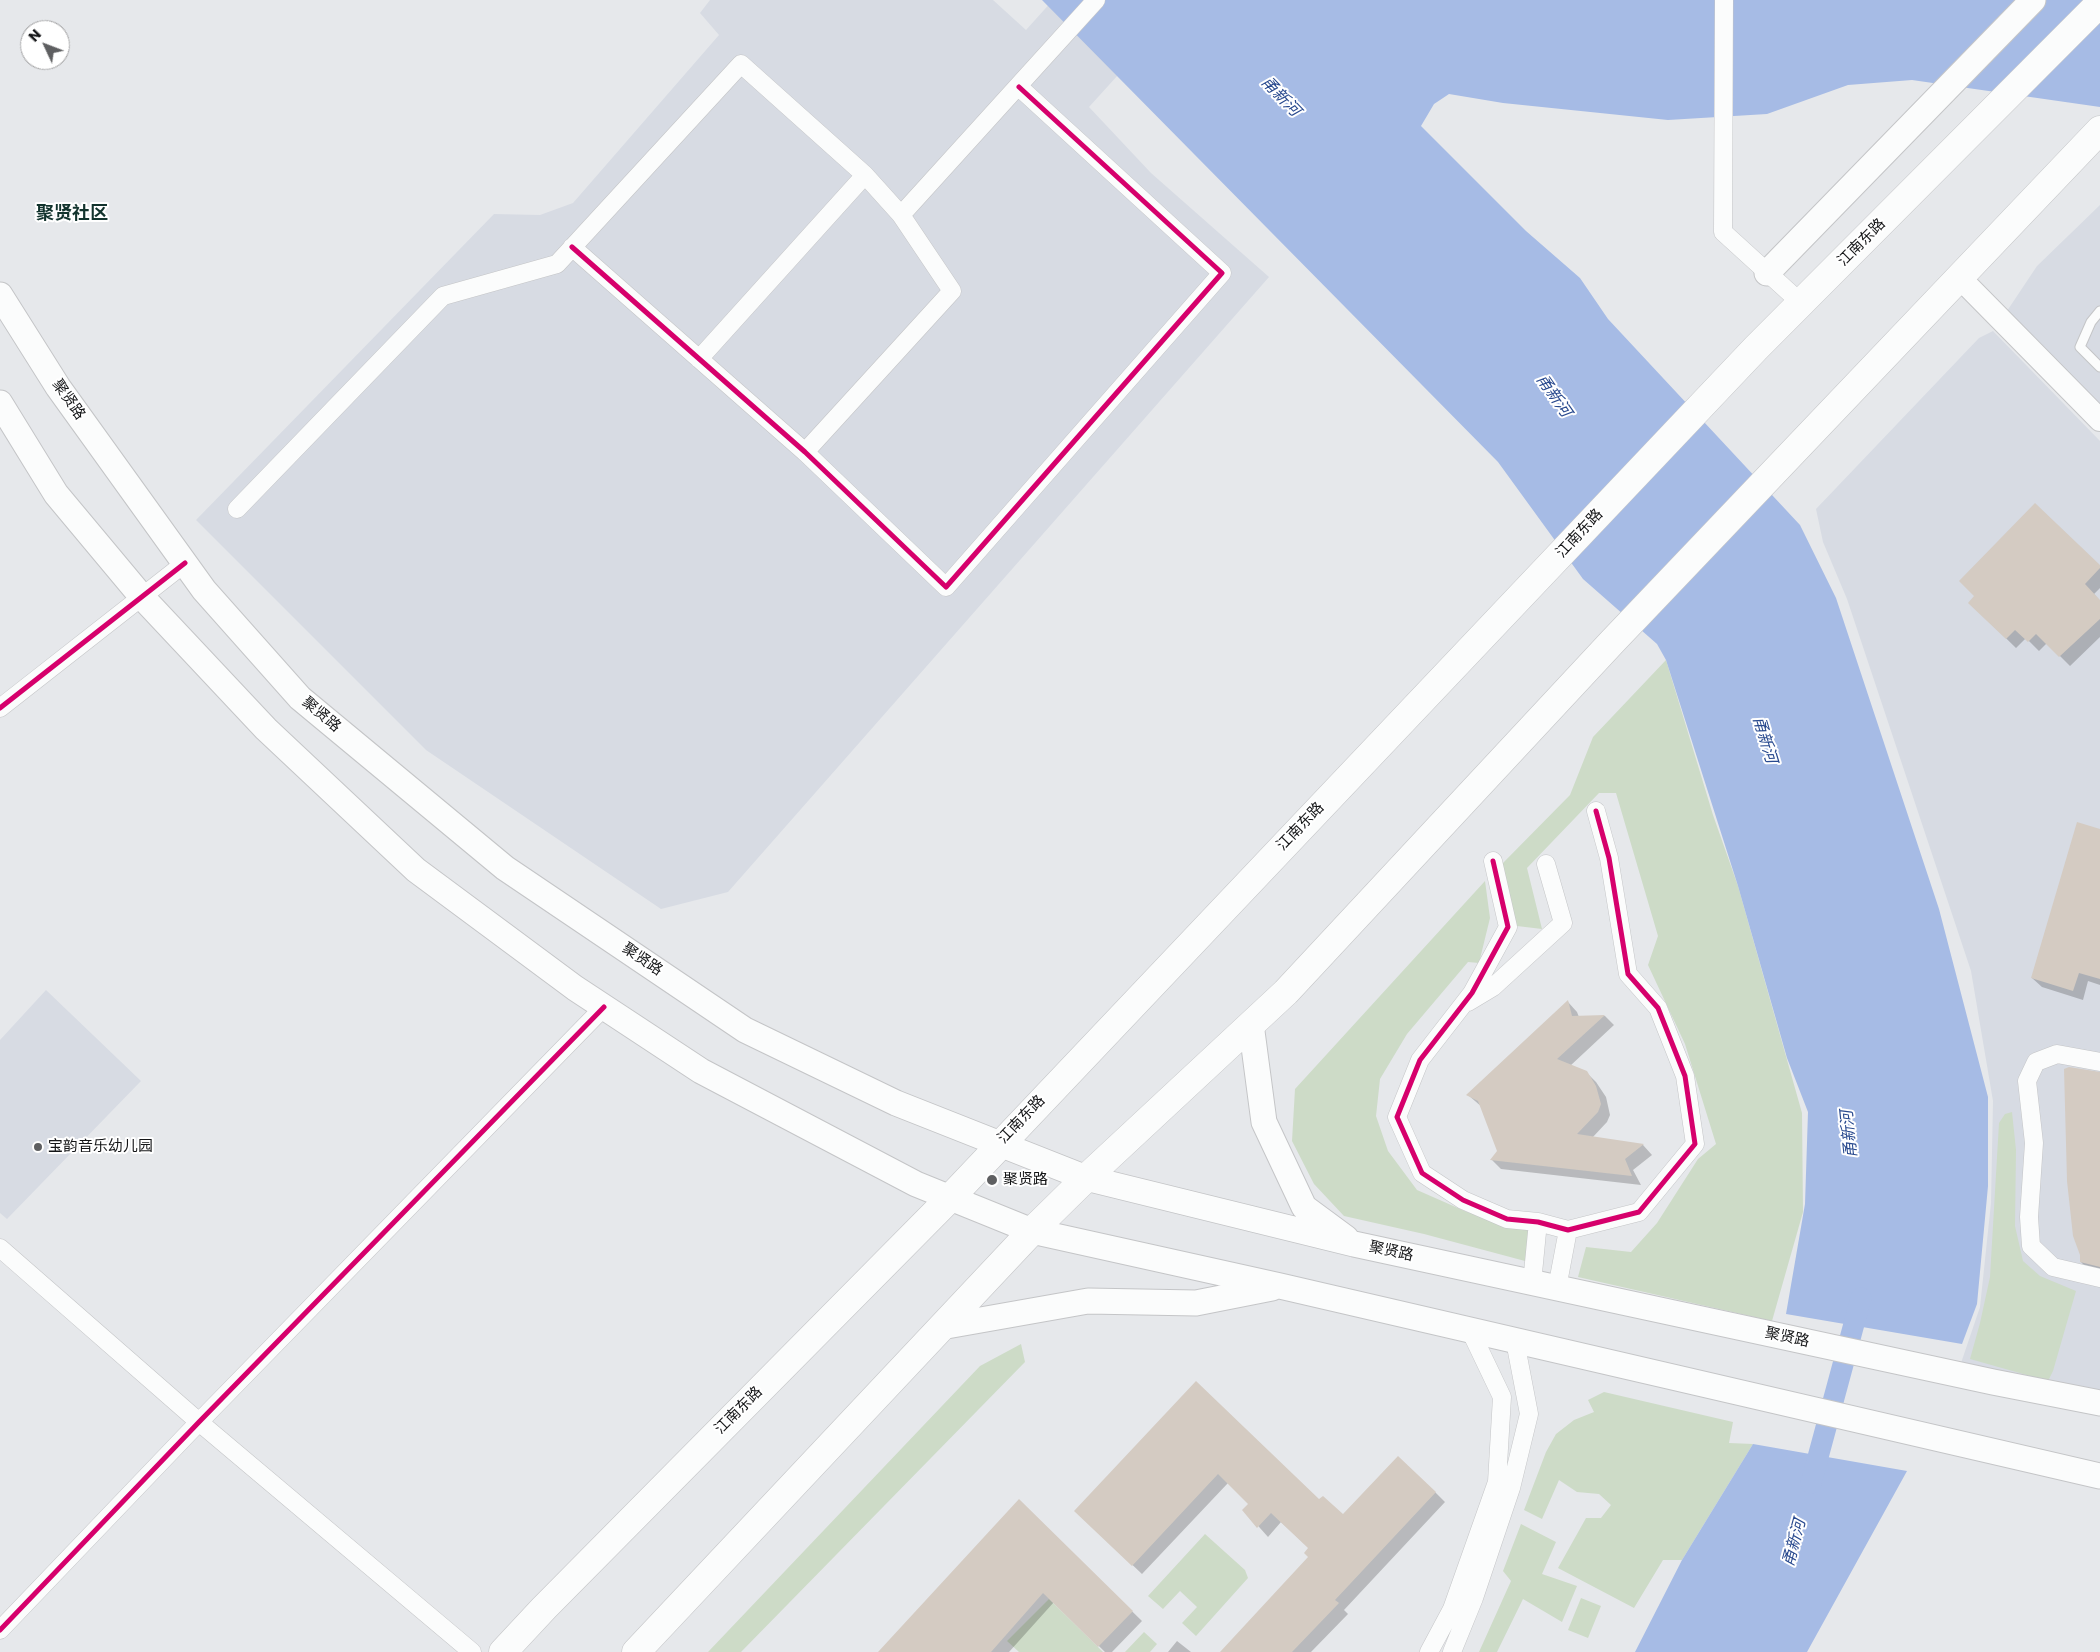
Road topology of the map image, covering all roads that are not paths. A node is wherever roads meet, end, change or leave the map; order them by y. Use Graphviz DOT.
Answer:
graph roads {
  1 [pos="1096,0"];
  2 [pos="1724,0"];
  3 [pos="2033,0"];
  4 [pos="2100,4"];
  5 [pos="1019,87"];
  6 [pos="2100,130"];
  7 [pos="865,175"];
  8 [pos="901,215"];
  9 [pos="572,247"];
  10 [pos="1768,273"];
  11 [pos="1959,277"];
  12 [pos="0,295"];
  13 [pos="1801,303"];
  14 [pos="2100,311"];
  15 [pos="699,359"];
  16 [pos="2100,367"];
  17 [pos="0,404"];
  18 [pos="2100,420"];
  19 [pos="805,452"];
  20 [pos="237,509"];
  21 [pos="185,563"];
  22 [pos="142,596"];
  23 [pos="0,708"];
  24 [pos="1596,811"];
  25 [pos="1493,861"];
  26 [pos="1546,864"];
  27 [pos="1463,1005"];
  28 [pos="604,1007"];
  29 [pos="1251,1024"];
  30 [pos="2100,1062"];
  31 [pos="1000,1143"];
  32 [pos="1086,1178"];
  33 [pos="951,1197"];
  34 [pos="1538,1222"];
  35 [pos="1568,1230"];
  36 [pos="1032,1231"];
  37 [pos="1354,1244"];
  38 [pos="0,1248"];
  39 [pos="2100,1278"];
  40 [pos="1532,1283"];
  41 [pos="1280,1286"];
  42 [pos="1557,1288"];
  43 [pos="941,1326"];
  44 [pos="1470,1330"];
  45 [pos="1527,1343"];
  46 [pos="2100,1403"];
  47 [pos="199,1422"];
  48 [pos="2100,1476"];
  49 [pos="0,1630"];
  50 [pos="472,1652"];
  51 [pos="503,1652"];
  52 [pos="636,1652"];
  53 [pos="1429,1652"];
  54 [pos="1452,1652"];
  1 -- 5 [label="street"];
  2 -- 10 [label="street"];
  3 -- 10 [label="main road"];
  4 -- 13 [label="main road, 江南东路"];
  5 -- 8 [label="street"];
  5 -- 19 [label="street"];
  6 -- 11 [label="main road"];
  7 -- 8 [label="street"];
  7 -- 9 [label="street"];
  7 -- 15 [label="street"];
  8 -- 19 [label="street"];
  9 -- 15 [label="street"];
  9 -- 20 [label="street"];
  10 -- 13 [label="street"];
  11 -- 18 [label="street"];
  11 -- 29 [label="main road"];
  12 -- 21 [label="main road, 聚贤路"];
  13 -- 31 [label="main road, 江南东路"];
  14 -- 16 [label="lane"];
  15 -- 19 [label="street"];
  17 -- 22 [label="main road"];
  21 -- 22 [label="street"];
  21 -- 31 [label="main road, 聚贤路"];
  22 -- 23 [label="street"];
  22 -- 28 [label="main road"];
  24 -- 35 [label="street"];
  25 -- 27 [label="street"];
  26 -- 27 [label="street"];
  27 -- 34 [label="street"];
  28 -- 33 [label="main road"];
  28 -- 47 [label="street"];
  29 -- 32 [label="main road"];
  29 -- 37 [label="main road"];
  30 -- 39 [label="street"];
  31 -- 32 [label="main road, 聚贤路"];
  31 -- 33 [label="main road, 江南东路"];
  32 -- 36 [label="main road"];
  32 -- 37 [label="main road, 聚贤路"];
  33 -- 36 [label="main road"];
  33 -- 51 [label="main road, 江南东路"];
  34 -- 35 [label="street"];
  34 -- 40 [label="street"];
  35 -- 42 [label="street"];
  36 -- 41 [label="main road"];
  36 -- 43 [label="main road"];
  37 -- 40 [label="main road, 聚贤路"];
  38 -- 47 [label="street"];
  40 -- 42 [label="main road, 聚贤路"];
  41 -- 43 [label="main road"];
  41 -- 44 [label="main road"];
  42 -- 46 [label="main road, 聚贤路"];
  43 -- 52 [label="main road"];
  44 -- 45 [label="main road"];
  44 -- 53 [label="street"];
  45 -- 48 [label="main road"];
  45 -- 54 [label="street"];
  47 -- 49 [label="street"];
  47 -- 50 [label="street"];
}
